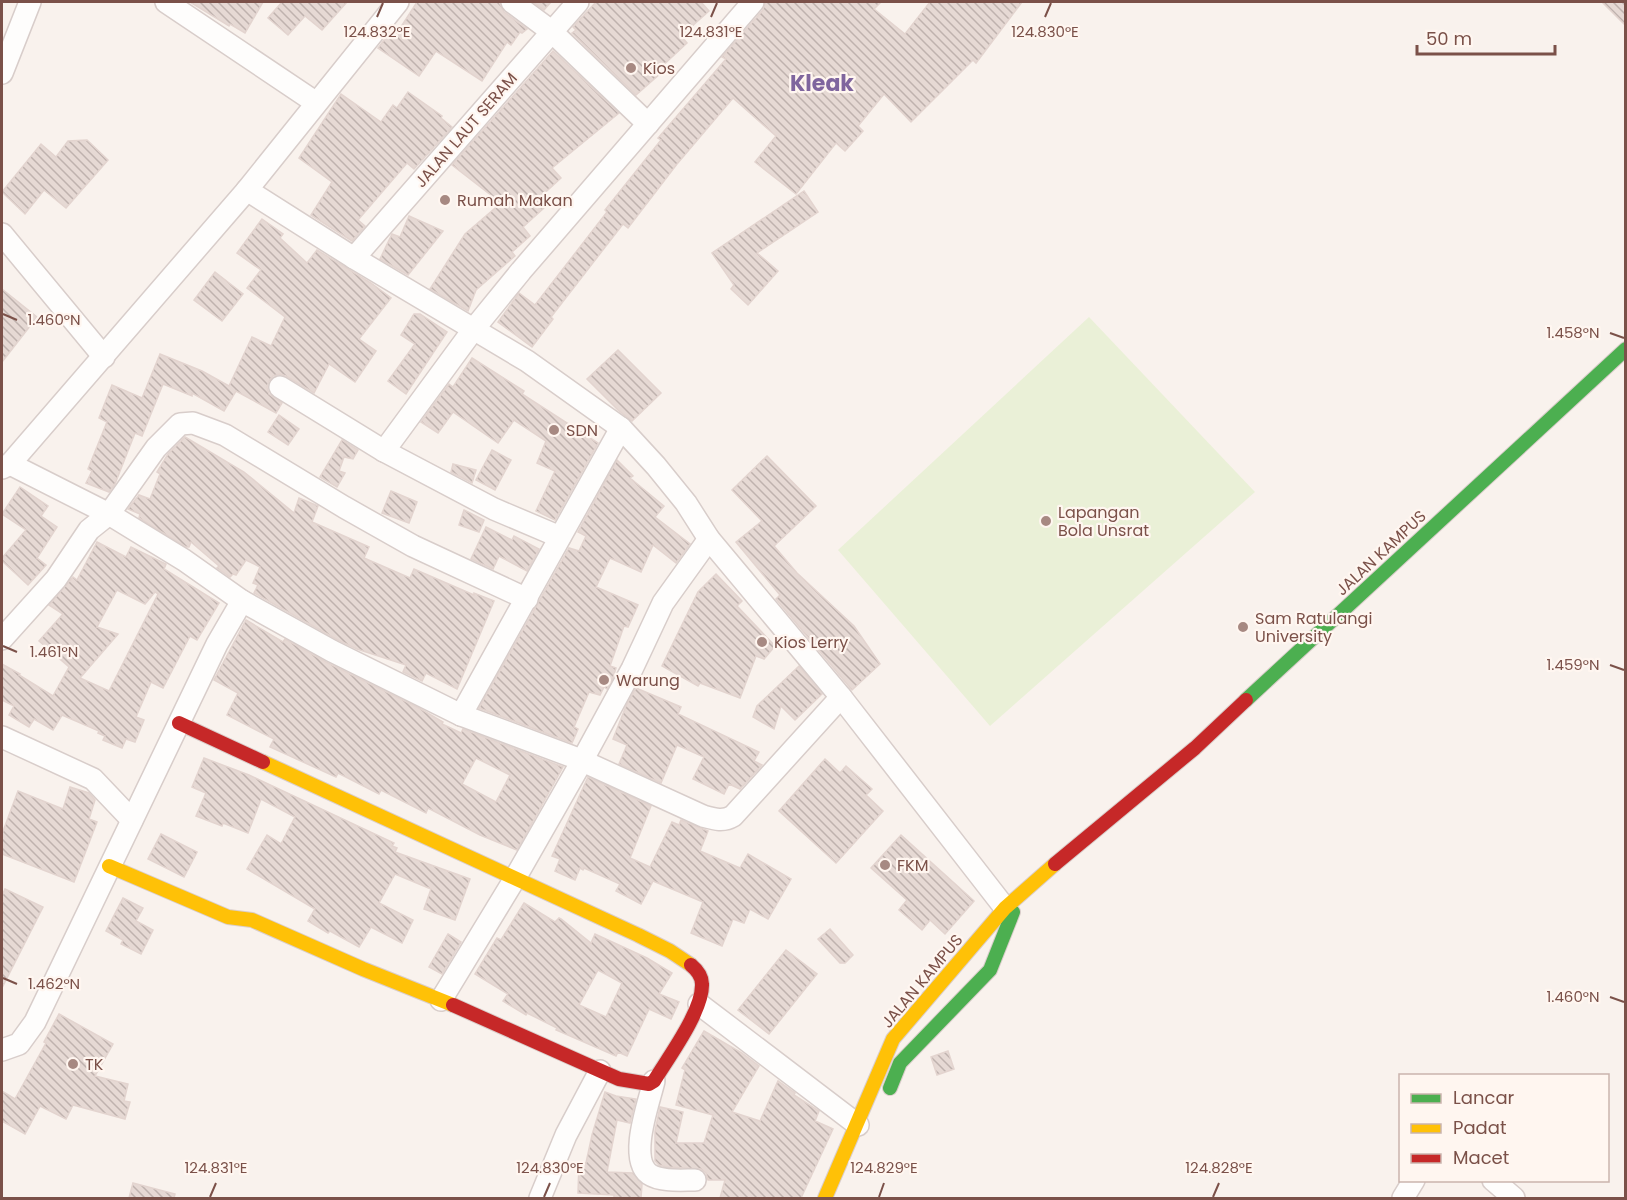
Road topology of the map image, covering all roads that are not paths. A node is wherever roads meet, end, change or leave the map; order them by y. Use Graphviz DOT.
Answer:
graph roads {
  1 [pos="30,2"];
  2 [pos="166,2"];
  3 [pos="512,2"];
  4 [pos="578,2"];
  5 [pos="753,2"];
  6 [pos="392,3"];
  7 [pos="551,32"];
  8 [pos="2,73"];
  9 [pos="315,102"];
  10 [pos="648,124"];
  11 [pos="247,190"];
  12 [pos="2,234"];
  13 [pos="354,258"];
  14 [pos="473,330"];
  15 [pos="1626,349"];
  16 [pos="104,357"];
  17 [pos="280,387"];
  18 [pos="621,428"];
  19 [pos="384,451"];
  20 [pos="6,466"];
  21 [pos="109,514"];
  22 [pos="560,537"];
  23 [pos="709,539"];
  24 [pos="527,599"];
  25 [pos="242,601"];
  26 [pos="2,639"];
  27 [pos="841,697"];
  28 [pos="461,715"];
  29 [pos="179,723"];
  30 [pos="2,737"];
  31 [pos="582,761"];
  32 [pos="132,820"];
  33 [pos="109,866"];
  34 [pos="514,879"];
  35 [pos="1013,902"];
  36 [pos="441,1000"];
  37 [pos="699,1004"];
  38 [pos="2,1050"];
  39 [pos="600,1071"];
  40 [pos="654,1080"];
  41 [pos="883,1105"];
  42 [pos="858,1125"];
  43 [pos="695,1180"];
  44 [pos="1413,1182"];
  45 [pos="1495,1182"];
  46 [pos="540,1198"];
  47 [pos="825,1198"];
  48 [pos="1402,1198"];
  49 [pos="1514,1198"];
  1 -- 8 [label="street"];
  2 -- 9 [label="street"];
  3 -- 7 [label="street"];
  4 -- 7 [label="street, JALAN LAUT SERAM"];
  5 -- 10 [label="street"];
  6 -- 9 [label="street"];
  7 -- 10 [label="street"];
  7 -- 13 [label="street, JALAN LAUT SERAM"];
  9 -- 11 [label="street"];
  10 -- 14 [label="street"];
  11 -- 13 [label="street"];
  11 -- 16 [label="street"];
  12 -- 16 [label="street"];
  13 -- 14 [label="street"];
  14 -- 18 [label="street"];
  14 -- 19 [label="street"];
  15 -- 35 [label="street, JALAN KAMPUS"];
  16 -- 20 [label="street"];
  17 -- 19 [label="street"];
  18 -- 22 [label="street"];
  18 -- 23 [label="street"];
  19 -- 22 [label="street"];
  20 -- 21 [label="street"];
  21 -- 24 [label="street"];
  21 -- 25 [label="street"];
  21 -- 26 [label="street"];
  22 -- 24 [label="street"];
  23 -- 27 [label="street"];
  23 -- 31 [label="street"];
  24 -- 28 [label="street"];
  25 -- 28 [label="street"];
  25 -- 29 [label="street"];
  27 -- 31 [label="street"];
  27 -- 35 [label="street"];
  28 -- 31 [label="street"];
  29 -- 32 [label="street"];
  29 -- 34 [label="street"];
  30 -- 32 [label="street"];
  31 -- 34 [label="street"];
  32 -- 33 [label="street"];
  33 -- 36 [label="street"];
  33 -- 38 [label="street"];
  34 -- 36 [label="street"];
  34 -- 37 [label="street"];
  35 -- 41 [label="street, JALAN KAMPUS"];
  35 -- 42 [label="street, JALAN KAMPUS"];
  36 -- 39 [label="street"];
  37 -- 40 [label="street"];
  37 -- 42 [label="street"];
  39 -- 40 [label="street"];
  39 -- 46 [label="street"];
  40 -- 43 [label="street"];
  42 -- 47 [label="street, JALAN KAMPUS"];
  44 -- 48 [label="street"];
  45 -- 49 [label="street"];
}
